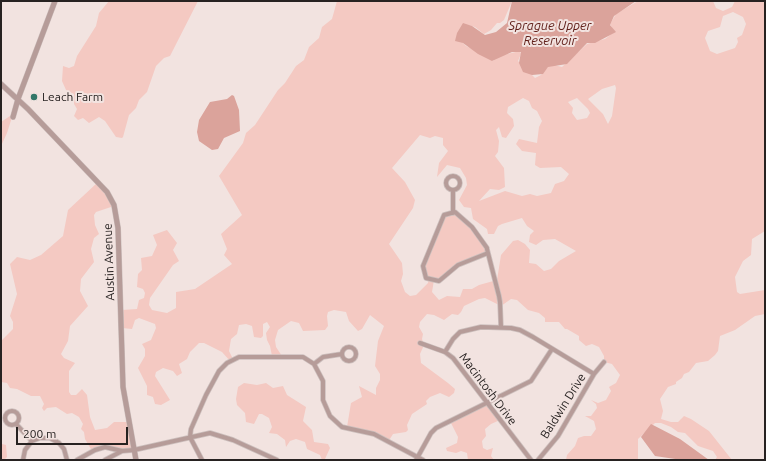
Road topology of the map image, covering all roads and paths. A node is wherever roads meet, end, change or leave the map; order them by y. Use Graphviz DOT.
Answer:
graph roads {
  1 [pos="55,1"];
  2 [pos="1,84"];
  3 [pos="18,99"];
  4 [pos="13,117"];
  5 [pos="453,190"];
  6 [pos="453,213"];
  7 [pos="488,253"];
  8 [pos="500,327"];
  9 [pos="420,343"];
  10 [pos="552,349"];
  11 [pos="445,352"];
  12 [pos="342,354"];
  13 [pos="604,362"];
  14 [pos="314,364"];
  15 [pos="594,374"];
  16 [pos="487,403"];
  17 [pos="16,424"];
  18 [pos="190,437"];
  19 [pos="32,441"];
  20 [pos="134,450"];
  21 [pos="122,451"];
  22 [pos="417,459"];
  23 [pos="24,460"];
  24 [pos="67,460"];
  25 [pos="75,460"];
  26 [pos="105,460"];
  27 [pos="136,460"];
  28 [pos="202,460"];
  29 [pos="277,460"];
  30 [pos="423,460"];
  31 [pos="531,460"];
  32 [pos="538,460"];
  1 -- 3 [label="street"];
  2 -- 3 [label="street, Austin Avenue"];
  3 -- 4 [label="street"];
  3 -- 20 [label="street, Austin Avenue"];
  5 -- 6 [label="street"];
  6 -- 7 [label="street"];
  6 -- 7 [label="street"];
  7 -- 8 [label="street"];
  8 -- 10 [label="street"];
  8 -- 11 [label="street"];
  9 -- 11 [label="street, Macintosh Drive"];
  10 -- 15 [label="street"];
  10 -- 16 [label="street"];
  11 -- 16 [label="street, Macintosh Drive"];
  12 -- 14 [label="street"];
  13 -- 15 [label="street, Baldwin Drive"];
  14 -- 18 [label="street"];
  14 -- 22 [label="street"];
  15 -- 32 [label="street, Baldwin Drive"];
  16 -- 22 [label="street"];
  16 -- 31 [label="street, Macintosh Drive"];
  17 -- 19 [label="street"];
  18 -- 20 [label="street"];
  18 -- 28 [label="street"];
  18 -- 29 [label="street"];
  19 -- 23 [label="street"];
  19 -- 24 [label="street"];
  20 -- 21 [label="street"];
  20 -- 27 [label="street, Austin Avenue"];
  21 -- 25 [label="street"];
  21 -- 26 [label="street"];
  22 -- 30 [label="street"];
  24 -- 25 [label="street"];
}
